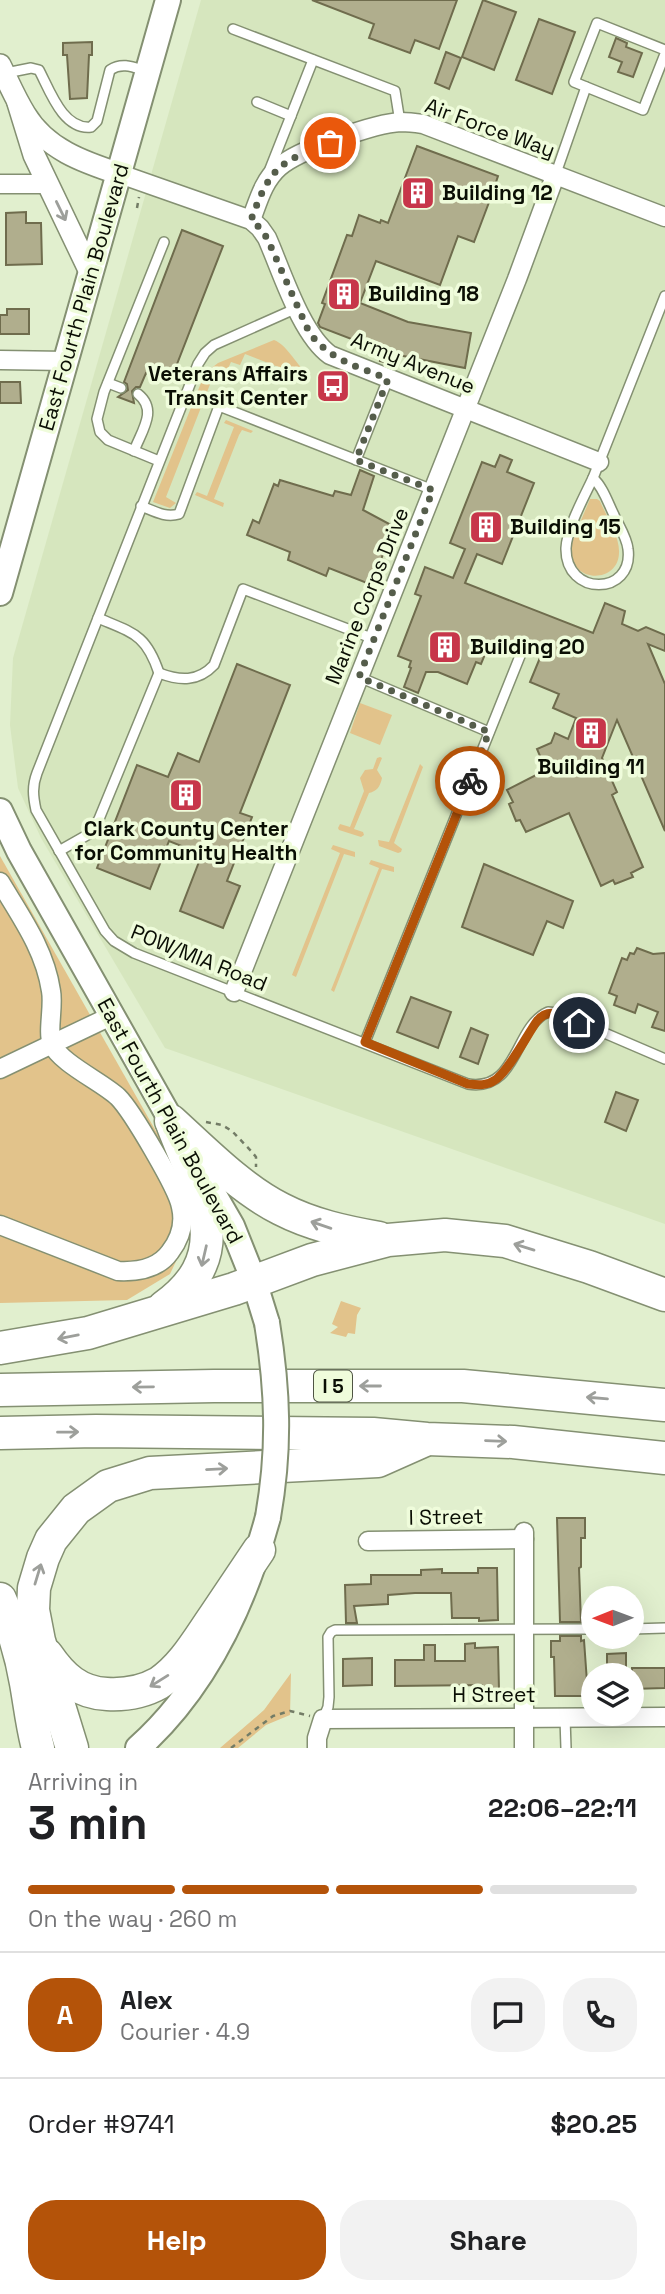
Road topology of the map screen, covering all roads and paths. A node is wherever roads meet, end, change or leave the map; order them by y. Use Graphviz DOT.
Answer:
graph roads {
  1 [pos="168,0"];
  2 [pos="233,29"];
  3 [pos="665,52"];
  4 [pos="313,60"];
  5 [pos="2,69"];
  6 [pos="147,71"];
  7 [pos="586,87"];
  8 [pos="257,102"];
  9 [pos="19,103"];
  10 [pos="291,116"];
  11 [pos="400,122"];
  12 [pos="120,174"];
  13 [pos="555,176"];
  14 [pos="0,184"];
  15 [pos="48,184"];
  16 [pos="263,187"];
  17 [pos="665,217"];
  18 [pos="251,220"];
  19 [pos="164,242"];
  20 [pos="91,274"];
  21 [pos="665,296"];
  22 [pos="298,308"];
  23 [pos="0,360"];
  24 [pos="67,361"];
  25 [pos="388,379"];
  26 [pos="107,383"];
  27 [pos="121,388"];
  28 [pos="138,394"];
  29 [pos="465,409"];
  30 [pos="134,451"];
  31 [pos="356,460"];
  32 [pos="159,461"];
  33 [pos="596,470"];
  34 [pos="433,490"];
  35 [pos="142,506"];
  36 [pos="7,545"];
  37 [pos="0,593"];
  38 [pos="98,618"];
  39 [pos="374,639"];
  40 [pos="520,656"];
  41 [pos="159,673"];
  42 [pos="359,677"];
  43 [pos="489,732"];
  44 [pos="0,811"];
  45 [pos="59,851"];
  46 [pos="0,882"];
  47 [pos="234,992"];
  48 [pos="111,1016"];
  49 [pos="365,1042"];
  50 [pos="52,1044"];
  51 [pos="665,1059"];
  52 [pos="0,1069"];
  53 [pos="171,1121"];
  54 [pos="0,1225"];
  55 [pos="388,1240"];
  56 [pos="254,1281"];
  57 [pos="657,1291"];
  58 [pos="157,1312"];
  59 [pos="0,1348"];
  60 [pos="0,1390"];
  61 [pos="665,1405"];
  62 [pos="0,1433"];
  63 [pos="427,1439"];
  64 [pos="665,1458"];
  65 [pos="368,1541"];
  66 [pos="259,1550"];
  67 [pos="0,1599"];
  68 [pos="665,1628"];
  69 [pos="524,1629"];
  70 [pos="581,1629"];
  71 [pos="644,1629"];
  72 [pos="30,1651"];
  73 [pos="665,1717"];
  74 [pos="524,1718"];
  75 [pos="565,1718"];
  76 [pos="323,1719"];
  77 [pos="16,1748"];
  78 [pos="38,1748"];
  79 [pos="72,1748"];
  80 [pos="138,1748"];
  81 [pos="230,1748"];
  82 [pos="317,1748"];
  83 [pos="524,1748"];
  84 [pos="566,1748"];
  1 -- 6 [label="main road, East Fourth Plain Boulevard"];
  2 -- 4 [label="lane"];
  3 -- 7 [label="lane"];
  3 -- 7 [label="lane"];
  4 -- 10 [label="lane"];
  4 -- 11 [label="lane"];
  5 -- 6 [label="lane"];
  5 -- 9 [label="street"];
  6 -- 12 [label="main road, East Fourth Plain Boulevard"];
  7 -- 13 [label="lane"];
  8 -- 10 [label="lane"];
  9 -- 12 [label="street"];
  9 -- 15 [label="street"];
  10 -- 16 [label="lane"];
  11 -- 13 [label="street, Air Force Way"];
  11 -- 16 [label="street, Air Force Way"];
  12 -- 18 [label="street"];
  12 -- 20 [label="main road, East Fourth Plain Boulevard"];
  13 -- 17 [label="street, Air Force Way"];
  13 -- 29 [label="street, Marine Corps Drive"];
  14 -- 15 [label="street"];
  15 -- 20 [label="street, one-way"];
  16 -- 18 [label="street, Air Force Way"];
  18 -- 22 [label="street, Army Avenue"];
  19 -- 26 [label="lane"];
  20 -- 24 [label="main road, East Fourth Plain Boulevard"];
  21 -- 33 [label="lane"];
  22 -- 25 [label="street, Army Avenue"];
  22 -- 32 [label="lane, POW/MIA Road"];
  23 -- 24 [label="street"];
  24 -- 36 [label="main road, East Fourth Plain Boulevard"];
  25 -- 29 [label="street, Army Avenue"];
  25 -- 31 [label="lane"];
  26 -- 27 [label="lane"];
  26 -- 30 [label="lane"];
  28 -- 30 [label="lane"];
  29 -- 33 [label="street, Army Avenue"];
  29 -- 34 [label="street, Marine Corps Drive"];
  30 -- 32 [label="lane"];
  31 -- 34 [label="lane"];
  31 -- 35 [label="lane"];
  32 -- 35 [label="lane, POW/MIA Road"];
  33 -- 33 [label="lane"];
  34 -- 39 [label="street, Marine Corps Drive"];
  35 -- 38 [label="lane, POW/MIA Road"];
  36 -- 37 [label="main road, East Fourth Plain Boulevard"];
  38 -- 41 [label="lane"];
  38 -- 45 [label="lane, POW/MIA Road"];
  39 -- 41 [label="lane"];
  39 -- 42 [label="street, Marine Corps Drive"];
  40 -- 43 [label="lane"];
  41 -- 45 [label="lane"];
  42 -- 43 [label="lane"];
  42 -- 47 [label="street, Marine Corps Drive"];
  43 -- 49 [label="lane"];
  44 -- 48 [label="main road, East Fourth Plain Boulevard"];
  45 -- 47 [label="lane, POW/MIA Road"];
  46 -- 50 [label="street"];
  47 -- 49 [label="lane, POW/MIA Road"];
  48 -- 50 [label="street"];
  48 -- 53 [label="main road, East Fourth Plain Boulevard"];
  49 -- 51 [label="lane, POW/MIA Road"];
  50 -- 52 [label="street"];
  50 -- 54 [label="street"];
  55 -- 53 [label="highway, one-way"];
  53 -- 56 [label="main road, East Fourth Plain Boulevard"];
  53 -- 58 [label="highway, one-way"];
  55 -- 56 [label="highway"];
  57 -- 55 [label="highway, one-way"];
  56 -- 58 [label="highway"];
  56 -- 66 [label="main road, East Fourth Plain Boulevard, bridge"];
  58 -- 59 [label="highway, one-way"];
  61 -- 60 [label="highway, I 5, one-way"];
  62 -- 63 [label="highway, one-way"];
  63 -- 64 [label="highway, one-way"];
  72 -- 63 [label="highway, one-way"];
  65 -- 69 [label="street, I Street"];
  66 -- 72 [label="highway, one-way"];
  66 -- 80 [label="main road, East Fourth Plain Boulevard"];
  67 -- 72 [label="highway"];
  68 -- 71 [label="lane"];
  69 -- 70 [label="lane"];
  69 -- 74 [label="street"];
  69 -- 76 [label="lane"];
  72 -- 77 [label="highway"];
  72 -- 78 [label="highway"];
  72 -- 79 [label="highway"];
  73 -- 75 [label="street, H Street"];
  74 -- 75 [label="street, H Street"];
  74 -- 76 [label="street, H Street"];
  74 -- 83 [label="street"];
  75 -- 84 [label="lane"];
  76 -- 81 [label="path"];
  76 -- 82 [label="street"];
}
